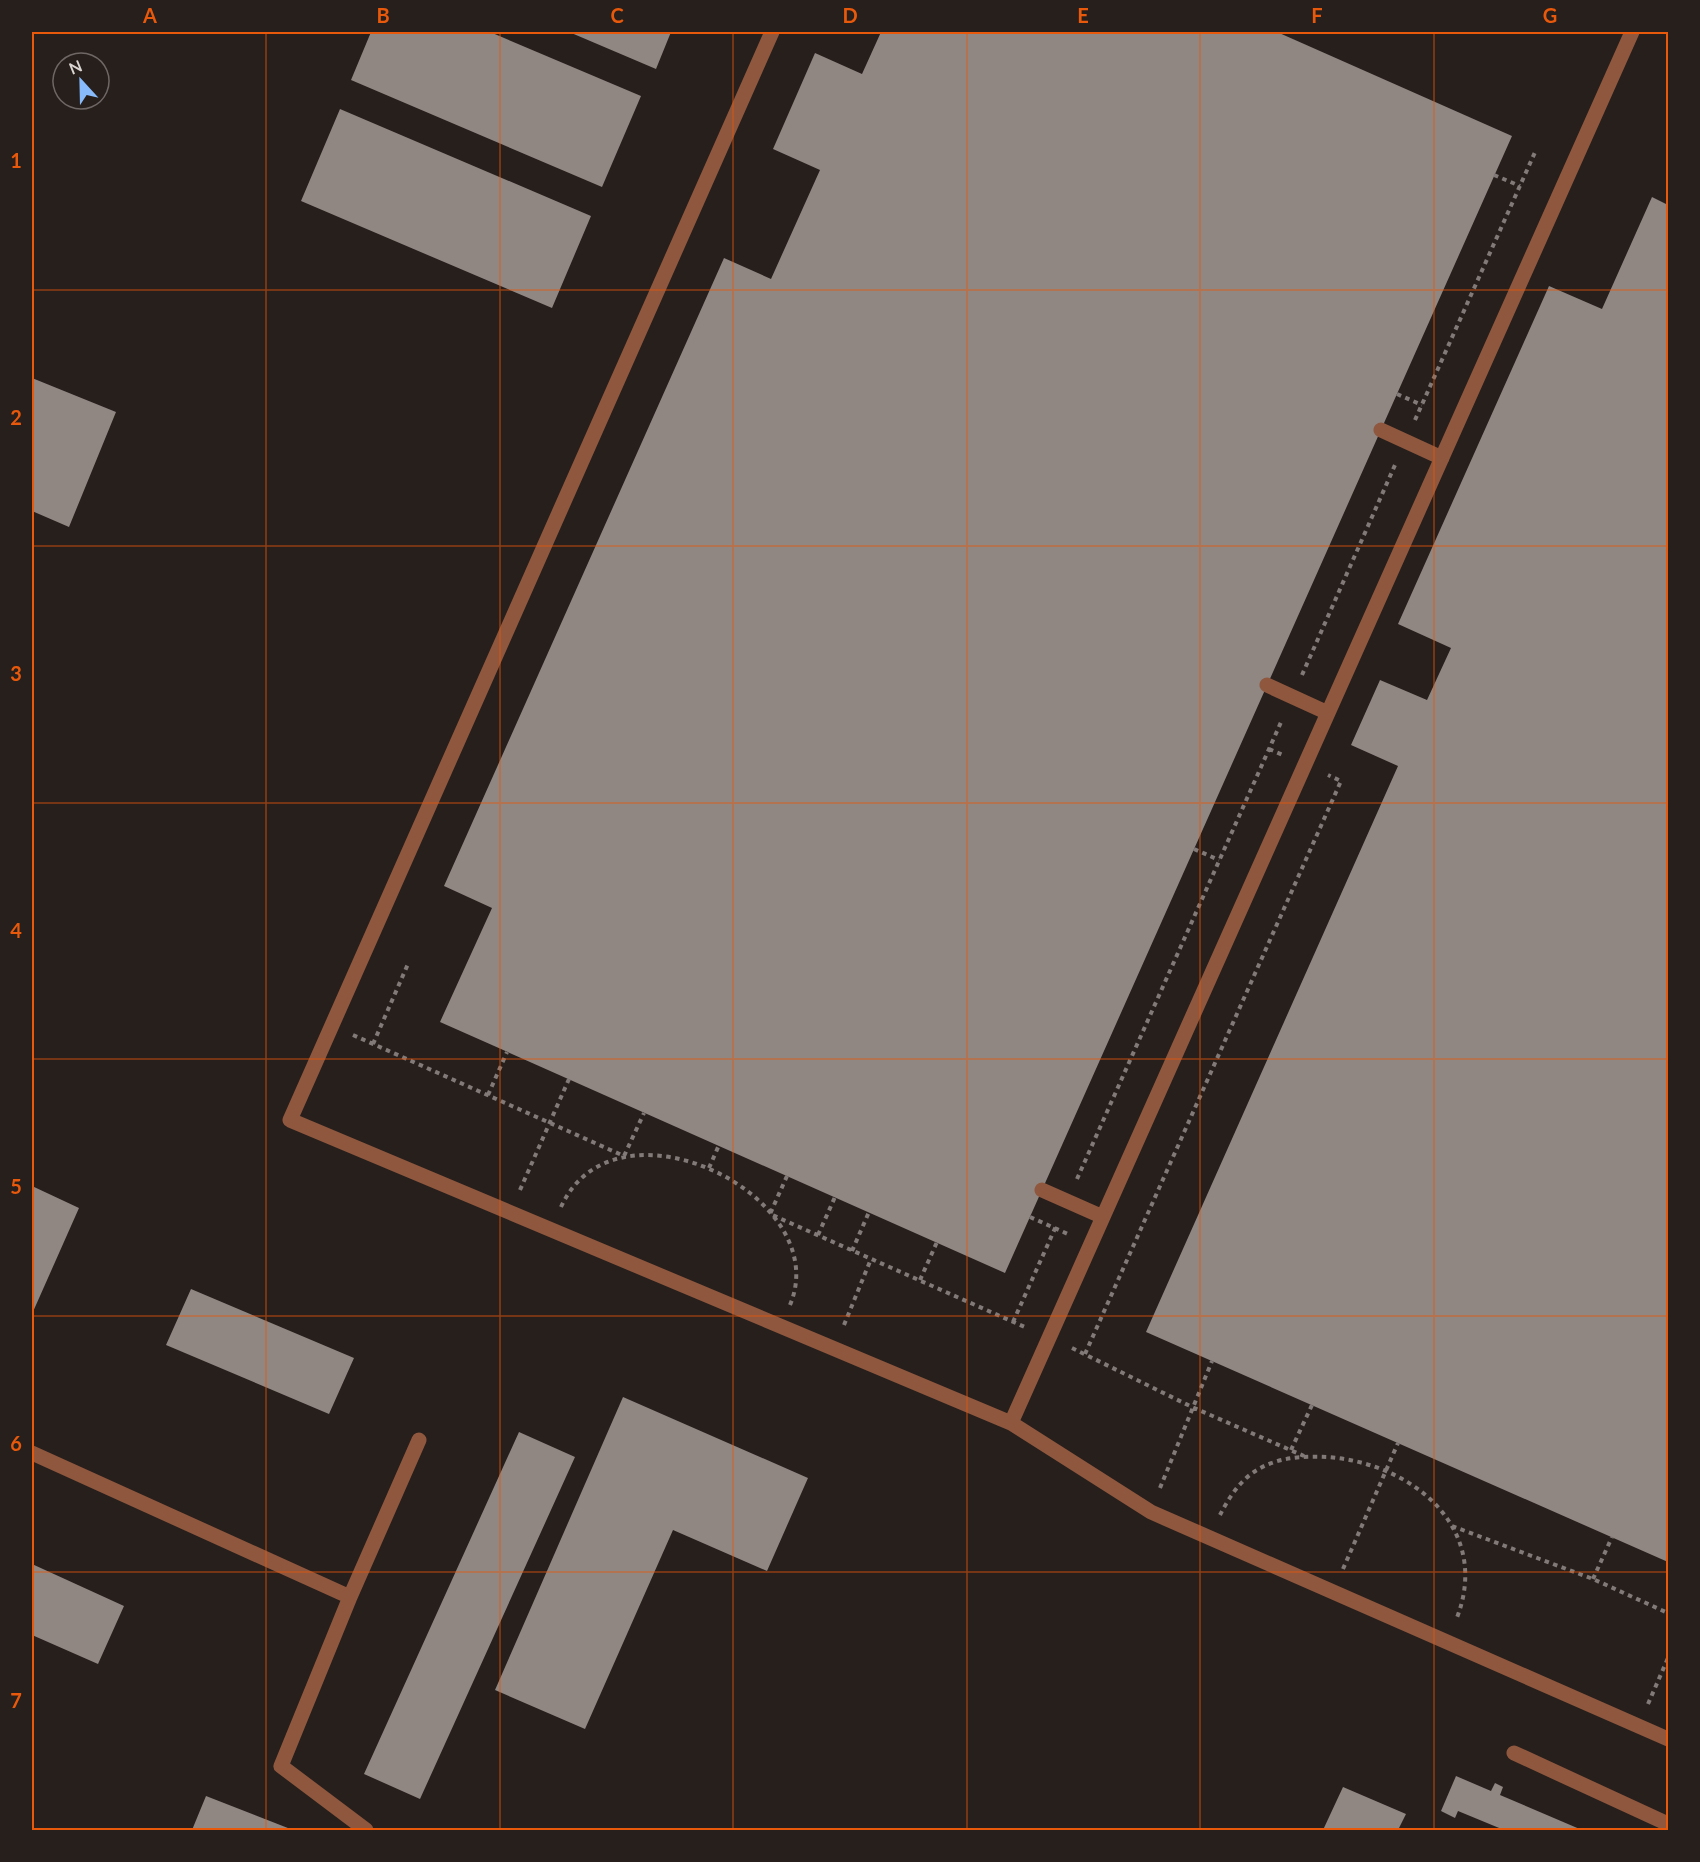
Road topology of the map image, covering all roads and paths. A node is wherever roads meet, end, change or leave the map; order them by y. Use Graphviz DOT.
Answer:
graph roads {
  1 [pos="772,32"];
  2 [pos="1632,32"];
  3 [pos="1536,150"];
  4 [pos="1494,175"];
  5 [pos="1520,186"];
  6 [pos="1397,394"];
  7 [pos="1422,405"];
  8 [pos="1381,430"];
  9 [pos="1406,441"];
  10 [pos="1442,458"];
  11 [pos="1267,686"];
  12 [pos="1292,697"];
  13 [pos="1328,713"];
  14 [pos="1341,781"];
  15 [pos="1194,849"];
  16 [pos="1219,860"];
  17 [pos="408,964"];
  18 [pos="332,1026"];
  19 [pos="373,1044"];
  20 [pos="507,1052"];
  21 [pos="569,1079"];
  22 [pos="488,1095"];
  23 [pos="644,1113"];
  24 [pos="550,1123"];
  25 [pos="719,1145"];
  26 [pos="624,1156"];
  27 [pos="709,1168"];
  28 [pos="787,1176"];
  29 [pos="1042,1190"];
  30 [pos="835,1197"];
  31 [pos="1067,1201"];
  32 [pos="510,1212"];
  33 [pos="869,1212"];
  34 [pos="770,1214"];
  35 [pos="1030,1217"];
  36 [pos="1103,1217"];
  37 [pos="1055,1228"];
  38 [pos="551,1229"];
  39 [pos="818,1235"];
  40 [pos="937,1242"];
  41 [pos="1091,1244"];
  42 [pos="852,1251"];
  43 [pos="871,1259"];
  44 [pos="920,1280"];
  45 [pos="1013,1322"];
  46 [pos="780,1326"];
  47 [pos="834,1349"];
  48 [pos="1085,1354"];
  49 [pos="1212,1361"];
  50 [pos="1312,1405"];
  51 [pos="1011,1423"];
  52 [pos="420,1440"];
  53 [pos="1398,1443"];
  54 [pos="1291,1450"];
  55 [pos="32,1453"];
  56 [pos="1386,1470"];
  57 [pos="1151,1512"];
  58 [pos="1452,1525"];
  59 [pos="1611,1537"];
  60 [pos="1209,1538"];
  61 [pos="1593,1579"];
  62 [pos="1333,1592"];
  63 [pos="350,1597"];
  64 [pos="1668,1613"];
  65 [pos="1447,1642"];
  66 [pos="1668,1658"];
  67 [pos="1638,1725"];
  68 [pos="1668,1739"];
  69 [pos="1514,1754"];
  70 [pos="1668,1824"];
  71 [pos="366,1830"];
  1 -- 18 [label="lane"];
  2 -- 10 [label="lane"];
  3 -- 5 [label="path"];
  4 -- 5 [label="path"];
  5 -- 7 [label="path"];
  6 -- 7 [label="path"];
  7 -- 9 [label="path"];
  8 -- 9 [label="lane"];
  9 -- 10 [label="lane"];
  9 -- 12 [label="path"];
  10 -- 13 [label="lane"];
  11 -- 12 [label="lane"];
  12 -- 13 [label="lane"];
  12 -- 16 [label="path"];
  13 -- 36 [label="lane"];
  14 -- 48 [label="path"];
  15 -- 16 [label="path"];
  16 -- 31 [label="path"];
  17 -- 19 [label="path"];
  18 -- 19 [label="path"];
  18 -- 32 [label="lane"];
  19 -- 22 [label="path"];
  20 -- 22 [label="path"];
  21 -- 24 [label="path"];
  22 -- 24 [label="path"];
  23 -- 26 [label="path"];
  24 -- 26 [label="path"];
  24 -- 32 [label="path"];
  25 -- 27 [label="path"];
  26 -- 27 [label="path"];
  26 -- 38 [label="path"];
  27 -- 34 [label="path"];
  28 -- 34 [label="path"];
  29 -- 31 [label="lane"];
  30 -- 39 [label="path"];
  31 -- 36 [label="lane"];
  31 -- 37 [label="path"];
  32 -- 38 [label="lane"];
  33 -- 42 [label="path"];
  34 -- 46 [label="path"];
  35 -- 37 [label="path"];
  36 -- 41 [label="lane"];
  37 -- 41 [label="path"];
  37 -- 45 [label="path"];
  38 -- 46 [label="lane"];
  40 -- 44 [label="path"];
  41 -- 51 [label="lane"];
  43 -- 47 [label="path"];
  46 -- 47 [label="lane"];
  47 -- 51 [label="lane"];
  49 -- 57 [label="path"];
  50 -- 54 [label="path"];
  51 -- 57 [label="lane"];
  52 -- 63 [label="lane"];
  53 -- 56 [label="path"];
  55 -- 63 [label="lane"];
  56 -- 58 [label="path"];
  56 -- 60 [label="path"];
  56 -- 62 [label="path"];
  57 -- 60 [label="lane"];
  58 -- 61 [label="path"];
  58 -- 65 [label="path"];
  59 -- 61 [label="path"];
  60 -- 62 [label="lane"];
  61 -- 64 [label="path"];
  62 -- 65 [label="lane"];
  63 -- 71 [label="lane"];
  65 -- 67 [label="lane"];
  66 -- 67 [label="path"];
  67 -- 68 [label="lane"];
  69 -- 70 [label="lane"];
}
